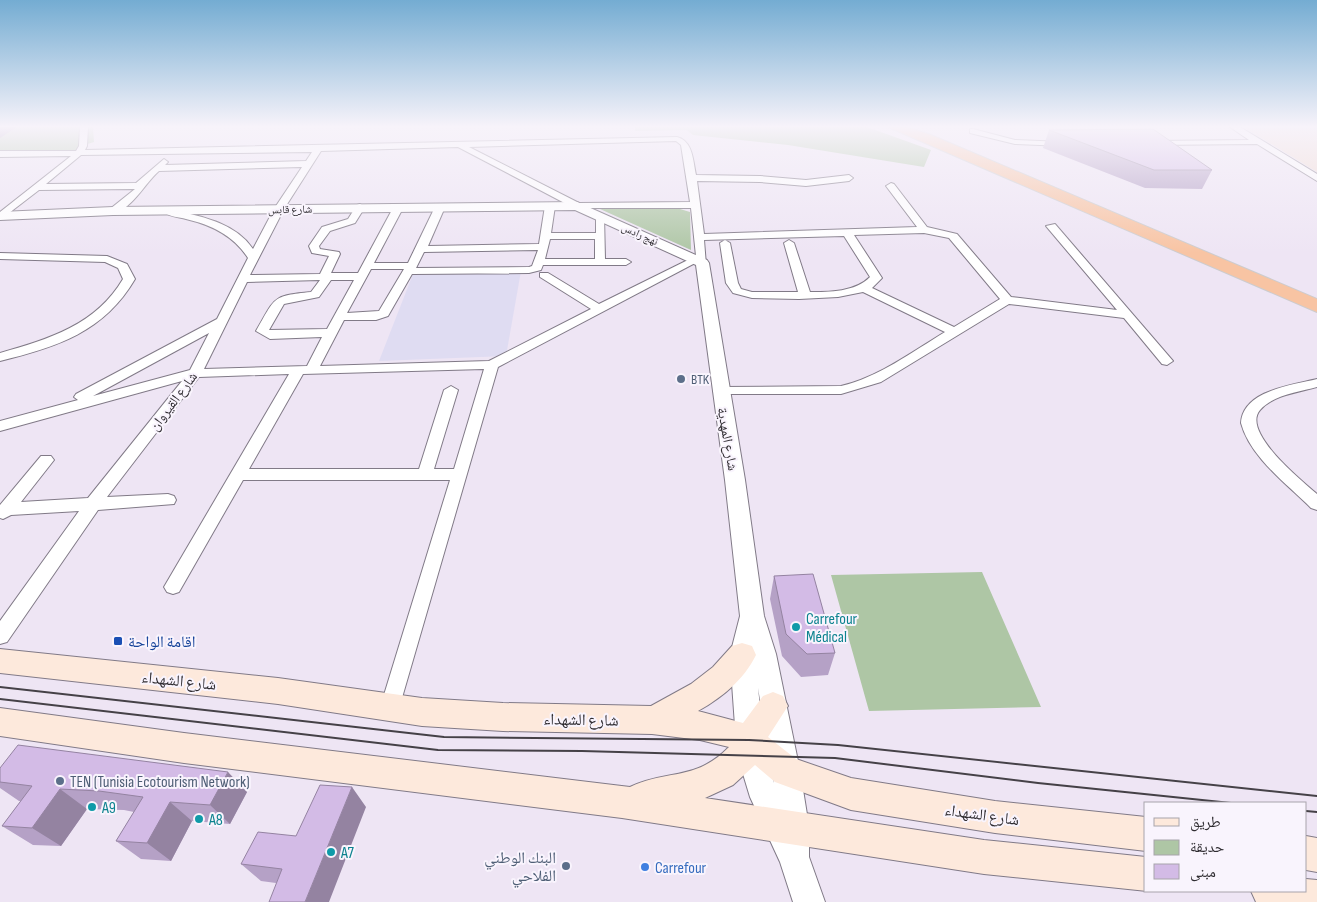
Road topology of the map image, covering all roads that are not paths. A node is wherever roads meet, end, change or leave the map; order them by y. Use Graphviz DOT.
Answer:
graph roads {
  1 [pos="58,169"];
  2 [pos="156,169"];
  3 [pos="305,169"];
  4 [pos="506,169"];
  5 [pos="690,169"];
  6 [pos="998,169"];
  7 [pos="1020,169"];
  8 [pos="1298,169"];
  9 [pos="692,178"];
  10 [pos="849,178"];
  11 [pos="1316,181"];
  12 [pos="139,186"];
  13 [pos="891,186"];
  14 [pos="35,187"];
  15 [pos="695,205"];
  16 [pos="550,206"];
  17 [pos="577,206"];
  18 [pos="360,207"];
  19 [pos="440,207"];
  20 [pos="398,208"];
  21 [pos="279,209"];
  22 [pos="113,211"];
  23 [pos="169,212"];
  24 [pos="1,216"];
  25 [pos="601,217"];
  26 [pos="1051,226"];
  27 [pos="924,230"];
  28 [pos="847,233"];
  29 [pos="546,236"];
  30 [pos="601,236"];
  31 [pos="700,237"];
  32 [pos="725,243"];
  33 [pos="789,243"];
  34 [pos="544,247"];
  35 [pos="421,249"];
  36 [pos="0,256"];
  37 [pos="254,258"];
  38 [pos="698,261"];
  39 [pos="540,262"];
  40 [pos="600,262"];
  41 [pos="626,262"];
  42 [pos="410,268"];
  43 [pos="364,271"];
  44 [pos="544,275"];
  45 [pos="326,277"];
  46 [pos="244,278"];
  47 [pos="866,289"];
  48 [pos="805,295"];
  49 [pos="1317,297"];
  50 [pos="1007,300"];
  51 [pos="1317,306"];
  52 [pos="599,309"];
  53 [pos="1127,315"];
  54 [pos="339,316"];
  55 [pos="222,321"];
  56 [pos="955,332"];
  57 [pos="331,333"];
  58 [pos="0,357"];
  59 [pos="1167,361"];
  60 [pos="492,365"];
  61 [pos="305,369"];
  62 [pos="195,373"];
  63 [pos="1317,383"];
  64 [pos="451,390"];
  65 [pos="720,391"];
  66 [pos="54,411"];
  67 [pos="0,426"];
  68 [pos="46,460"];
  69 [pos="425,474"];
  70 [pos="460,474"];
  71 [pos="238,475"];
  72 [pos="168,500"];
  73 [pos="93,504"];
  74 [pos="1317,504"];
  75 [pos="3,513"];
  76 [pos="174,587"];
  77 [pos="752,616"];
  78 [pos="0,636"];
  79 [pos="742,655"];
  80 [pos="0,661"];
  81 [pos="773,706"];
  82 [pos="390,708"];
  83 [pos="652,720"];
  84 [pos="0,722"];
  85 [pos="749,740"];
  86 [pos="786,771"];
  87 [pos="622,802"];
  88 [pos="1144,834"];
  89 [pos="789,836"];
  90 [pos="1144,874"];
  91 [pos="1276,892"];
  92 [pos="1317,898"];
  93 [pos="809,902"];
  1 -- 14 [label="street"];
  2 -- 12 [label="street"];
  3 -- 21 [label="street, شارع القيروان"];
  4 -- 17 [label="street"];
  5 -- 9 [label="street"];
  6 -- 51 [label="highway"];
  7 -- 49 [label="highway"];
  8 -- 11 [label="street"];
  9 -- 10 [label="street"];
  9 -- 15 [label="street"];
  12 -- 14 [label="street"];
  12 -- 22 [label="street"];
  13 -- 27 [label="street"];
  14 -- 24 [label="street"];
  15 -- 17 [label="street"];
  15 -- 31 [label="street"];
  16 -- 17 [label="street, شارع قابس"];
  16 -- 19 [label="street, شارع قابس"];
  16 -- 29 [label="street"];
  17 -- 25 [label="street, نهج رادس"];
  18 -- 20 [label="street, شارع قابس"];
  18 -- 21 [label="street, شارع قابس"];
  18 -- 45 [label="street"];
  19 -- 20 [label="street, شارع قابس"];
  19 -- 35 [label="street"];
  20 -- 43 [label="street"];
  21 -- 23 [label="street, شارع قابس"];
  21 -- 37 [label="street, شارع القيروان"];
  22 -- 23 [label="street, شارع قابس"];
  22 -- 24 [label="street, شارع قابس"];
  23 -- 37 [label="street"];
  25 -- 30 [label="street"];
  25 -- 38 [label="street, نهج رادس"];
  26 -- 53 [label="street"];
  27 -- 28 [label="street"];
  27 -- 50 [label="street"];
  28 -- 31 [label="street"];
  28 -- 47 [label="street"];
  29 -- 30 [label="street"];
  29 -- 34 [label="street"];
  30 -- 40 [label="street"];
  31 -- 38 [label="street"];
  32 -- 48 [label="street"];
  33 -- 48 [label="street"];
  34 -- 35 [label="street"];
  34 -- 39 [label="street"];
  35 -- 42 [label="street"];
  36 -- 58 [label="street"];
  37 -- 46 [label="street, شارع القيروان"];
  38 -- 52 [label="street"];
  38 -- 65 [label="street, شارع المهدية"];
  39 -- 40 [label="street"];
  39 -- 42 [label="street"];
  40 -- 41 [label="street"];
  42 -- 43 [label="street"];
  42 -- 54 [label="street"];
  43 -- 45 [label="street"];
  43 -- 54 [label="street"];
  44 -- 52 [label="street"];
  45 -- 46 [label="street"];
  45 -- 57 [label="street"];
  46 -- 55 [label="street, شارع القيروان"];
  47 -- 48 [label="street"];
  47 -- 56 [label="street"];
  50 -- 53 [label="street"];
  50 -- 56 [label="street"];
  52 -- 60 [label="street"];
  53 -- 59 [label="street"];
  54 -- 57 [label="street"];
  55 -- 62 [label="street, شارع القيروان"];
  55 -- 66 [label="street"];
  56 -- 65 [label="street"];
  57 -- 61 [label="street"];
  60 -- 61 [label="street"];
  60 -- 70 [label="street"];
  61 -- 62 [label="street"];
  61 -- 71 [label="street"];
  62 -- 66 [label="street"];
  62 -- 73 [label="street, شارع القيروان"];
  63 -- 74 [label="street"];
  64 -- 69 [label="street"];
  65 -- 77 [label="street, شارع المهدية"];
  66 -- 67 [label="street"];
  68 -- 75 [label="street"];
  69 -- 70 [label="street"];
  69 -- 71 [label="street"];
  70 -- 82 [label="street"];
  71 -- 76 [label="street"];
  72 -- 73 [label="street"];
  73 -- 75 [label="street"];
  73 -- 78 [label="street, شارع القيروان"];
  77 -- 79 [label="street"];
  77 -- 81 [label="street, شارع المهدية"];
  79 -- 83 [label="main road"];
  79 -- 85 [label="street"];
  80 -- 82 [label="main road, شارع الشهداء"];
  81 -- 85 [label="main road"];
  81 -- 86 [label="street, شارع المهدية"];
  82 -- 83 [label="main road, شارع الشهداء"];
  83 -- 85 [label="main road, شارع الشهداء"];
  84 -- 87 [label="main road"];
  85 -- 86 [label="main road, شارع الشهداء"];
  85 -- 87 [label="main road"];
  85 -- 89 [label="street"];
  86 -- 88 [label="main road, شارع الشهداء"];
  86 -- 89 [label="street, شارع المهدية"];
  87 -- 89 [label="main road"];
  89 -- 90 [label="main road"];
  89 -- 93 [label="street, شارع المهدية"];
  91 -- 92 [label="main road"];
}
